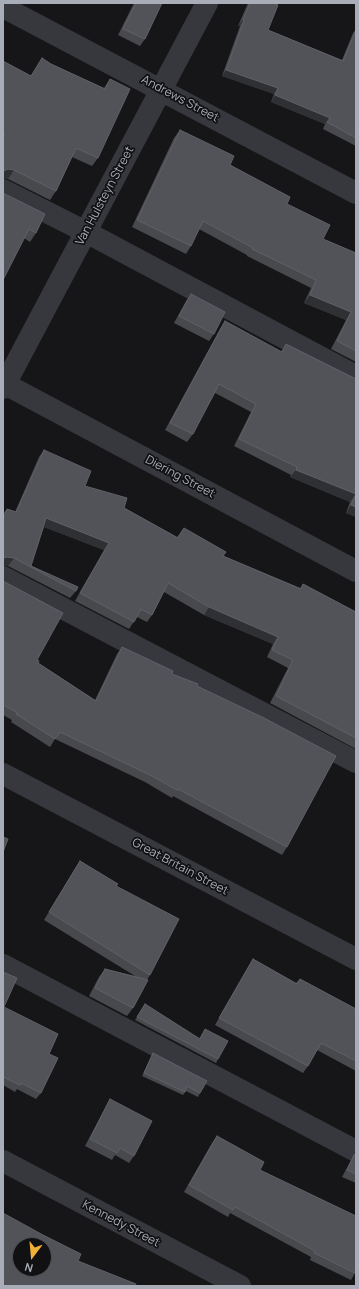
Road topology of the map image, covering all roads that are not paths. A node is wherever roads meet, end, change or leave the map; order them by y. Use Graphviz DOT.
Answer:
graph roads {
  1 [pos="207,3"];
  2 [pos="3,7"];
  3 [pos="161,89"];
  4 [pos="3,190"];
  5 [pos="356,193"];
  6 [pos="86,232"];
  7 [pos="356,376"];
  8 [pos="4,385"];
  9 [pos="356,572"];
  10 [pos="3,577"];
  11 [pos="356,762"];
  12 [pos="3,774"];
  13 [pos="356,959"];
  14 [pos="3,965"];
  15 [pos="356,1151"];
  16 [pos="3,1161"];
  17 [pos="240,1286"];
  1 -- 3 [label="street, Van Hulsteyn Street"];
  2 -- 3 [label="street, Andrews Street"];
  3 -- 5 [label="street, Andrews Street"];
  3 -- 6 [label="street, Van Hulsteyn Street"];
  4 -- 6 [label="street"];
  6 -- 7 [label="street"];
  6 -- 8 [label="street, Van Hulsteyn Street"];
  8 -- 9 [label="street, Diering Street"];
  10 -- 11 [label="street"];
  12 -- 13 [label="street, Great Britain Street"];
  14 -- 15 [label="street"];
  16 -- 17 [label="street, Kennedy Street"];
}
